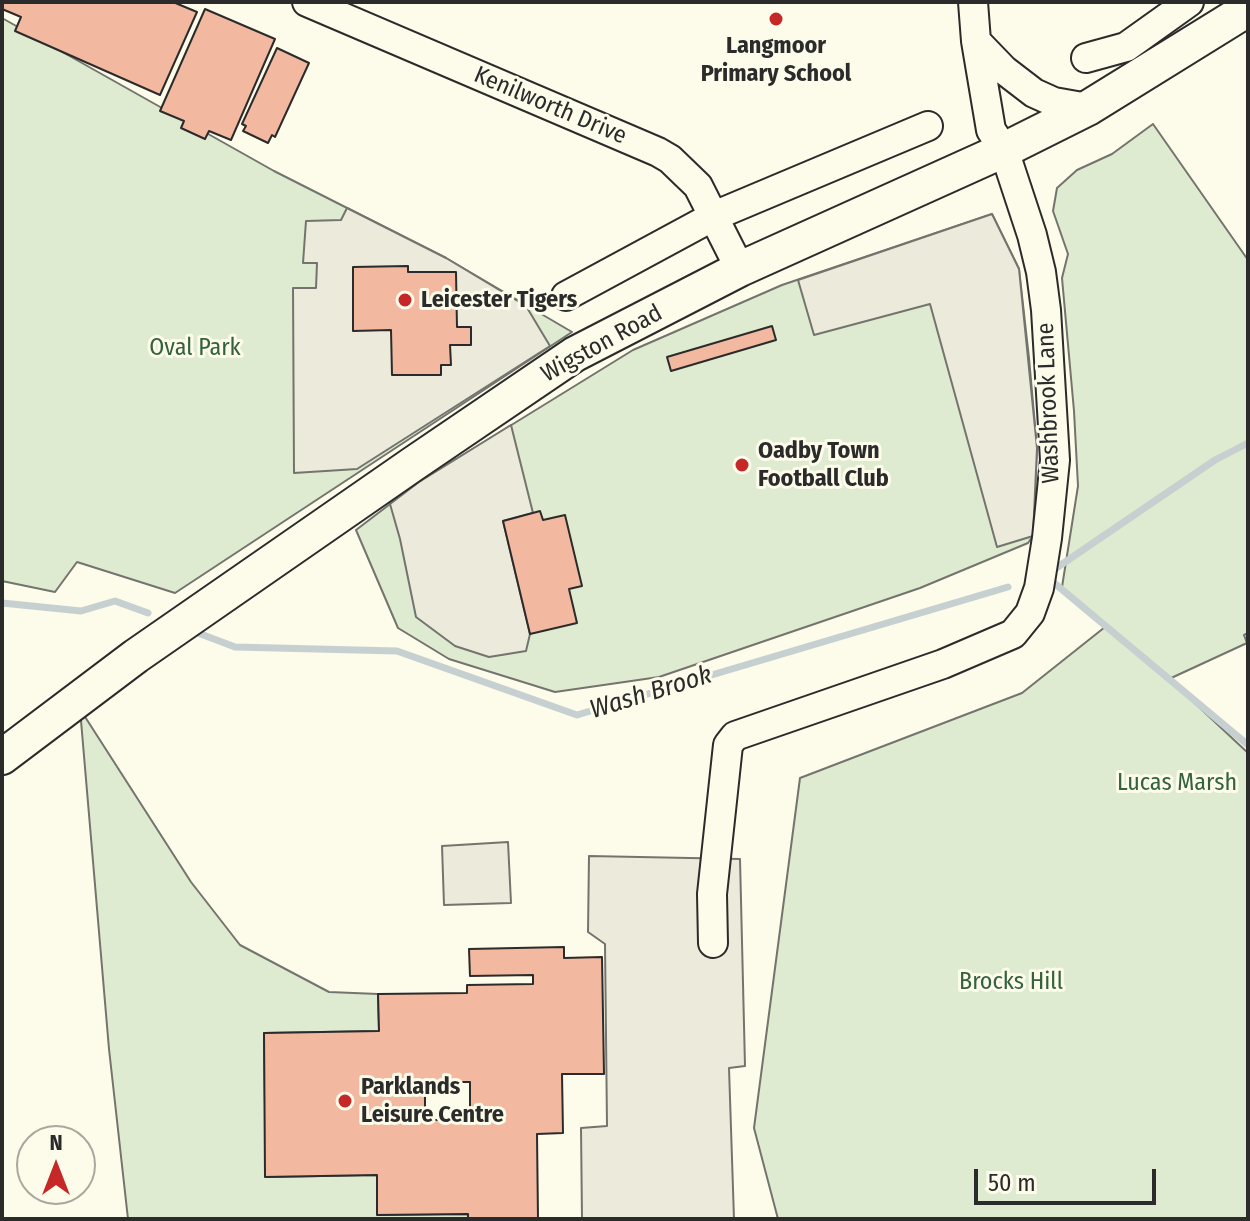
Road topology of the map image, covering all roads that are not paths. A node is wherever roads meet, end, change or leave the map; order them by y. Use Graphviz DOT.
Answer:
graph roads {
  1 [pos="307,2"];
  2 [pos="973,2"];
  3 [pos="1189,2"];
  4 [pos="1248,9"];
  5 [pos="976,41"];
  6 [pos="1086,58"];
  7 [pos="1088,108"];
  8 [pos="928,126"];
  9 [pos="1004,150"];
  10 [pos="714,216"];
  11 [pos="740,269"];
  12 [pos="566,296"];
  13 [pos="2,757"];
  14 [pos="713,943"];
  1 -- 10 [label="street, Kenilworth Drive"];
  2 -- 5 [label="street, Washbrook Lane"];
  3 -- 6 [label="street"];
  4 -- 7 [label="main road, Wigston Road"];
  5 -- 7 [label="street"];
  5 -- 9 [label="street, Washbrook Lane"];
  7 -- 9 [label="main road, Wigston Road"];
  8 -- 10 [label="street"];
  9 -- 11 [label="main road, Wigston Road"];
  9 -- 14 [label="street, Washbrook Lane"];
  10 -- 11 [label="street, Kenilworth Drive"];
  10 -- 12 [label="street"];
  11 -- 13 [label="main road, Wigston Road"];
}
